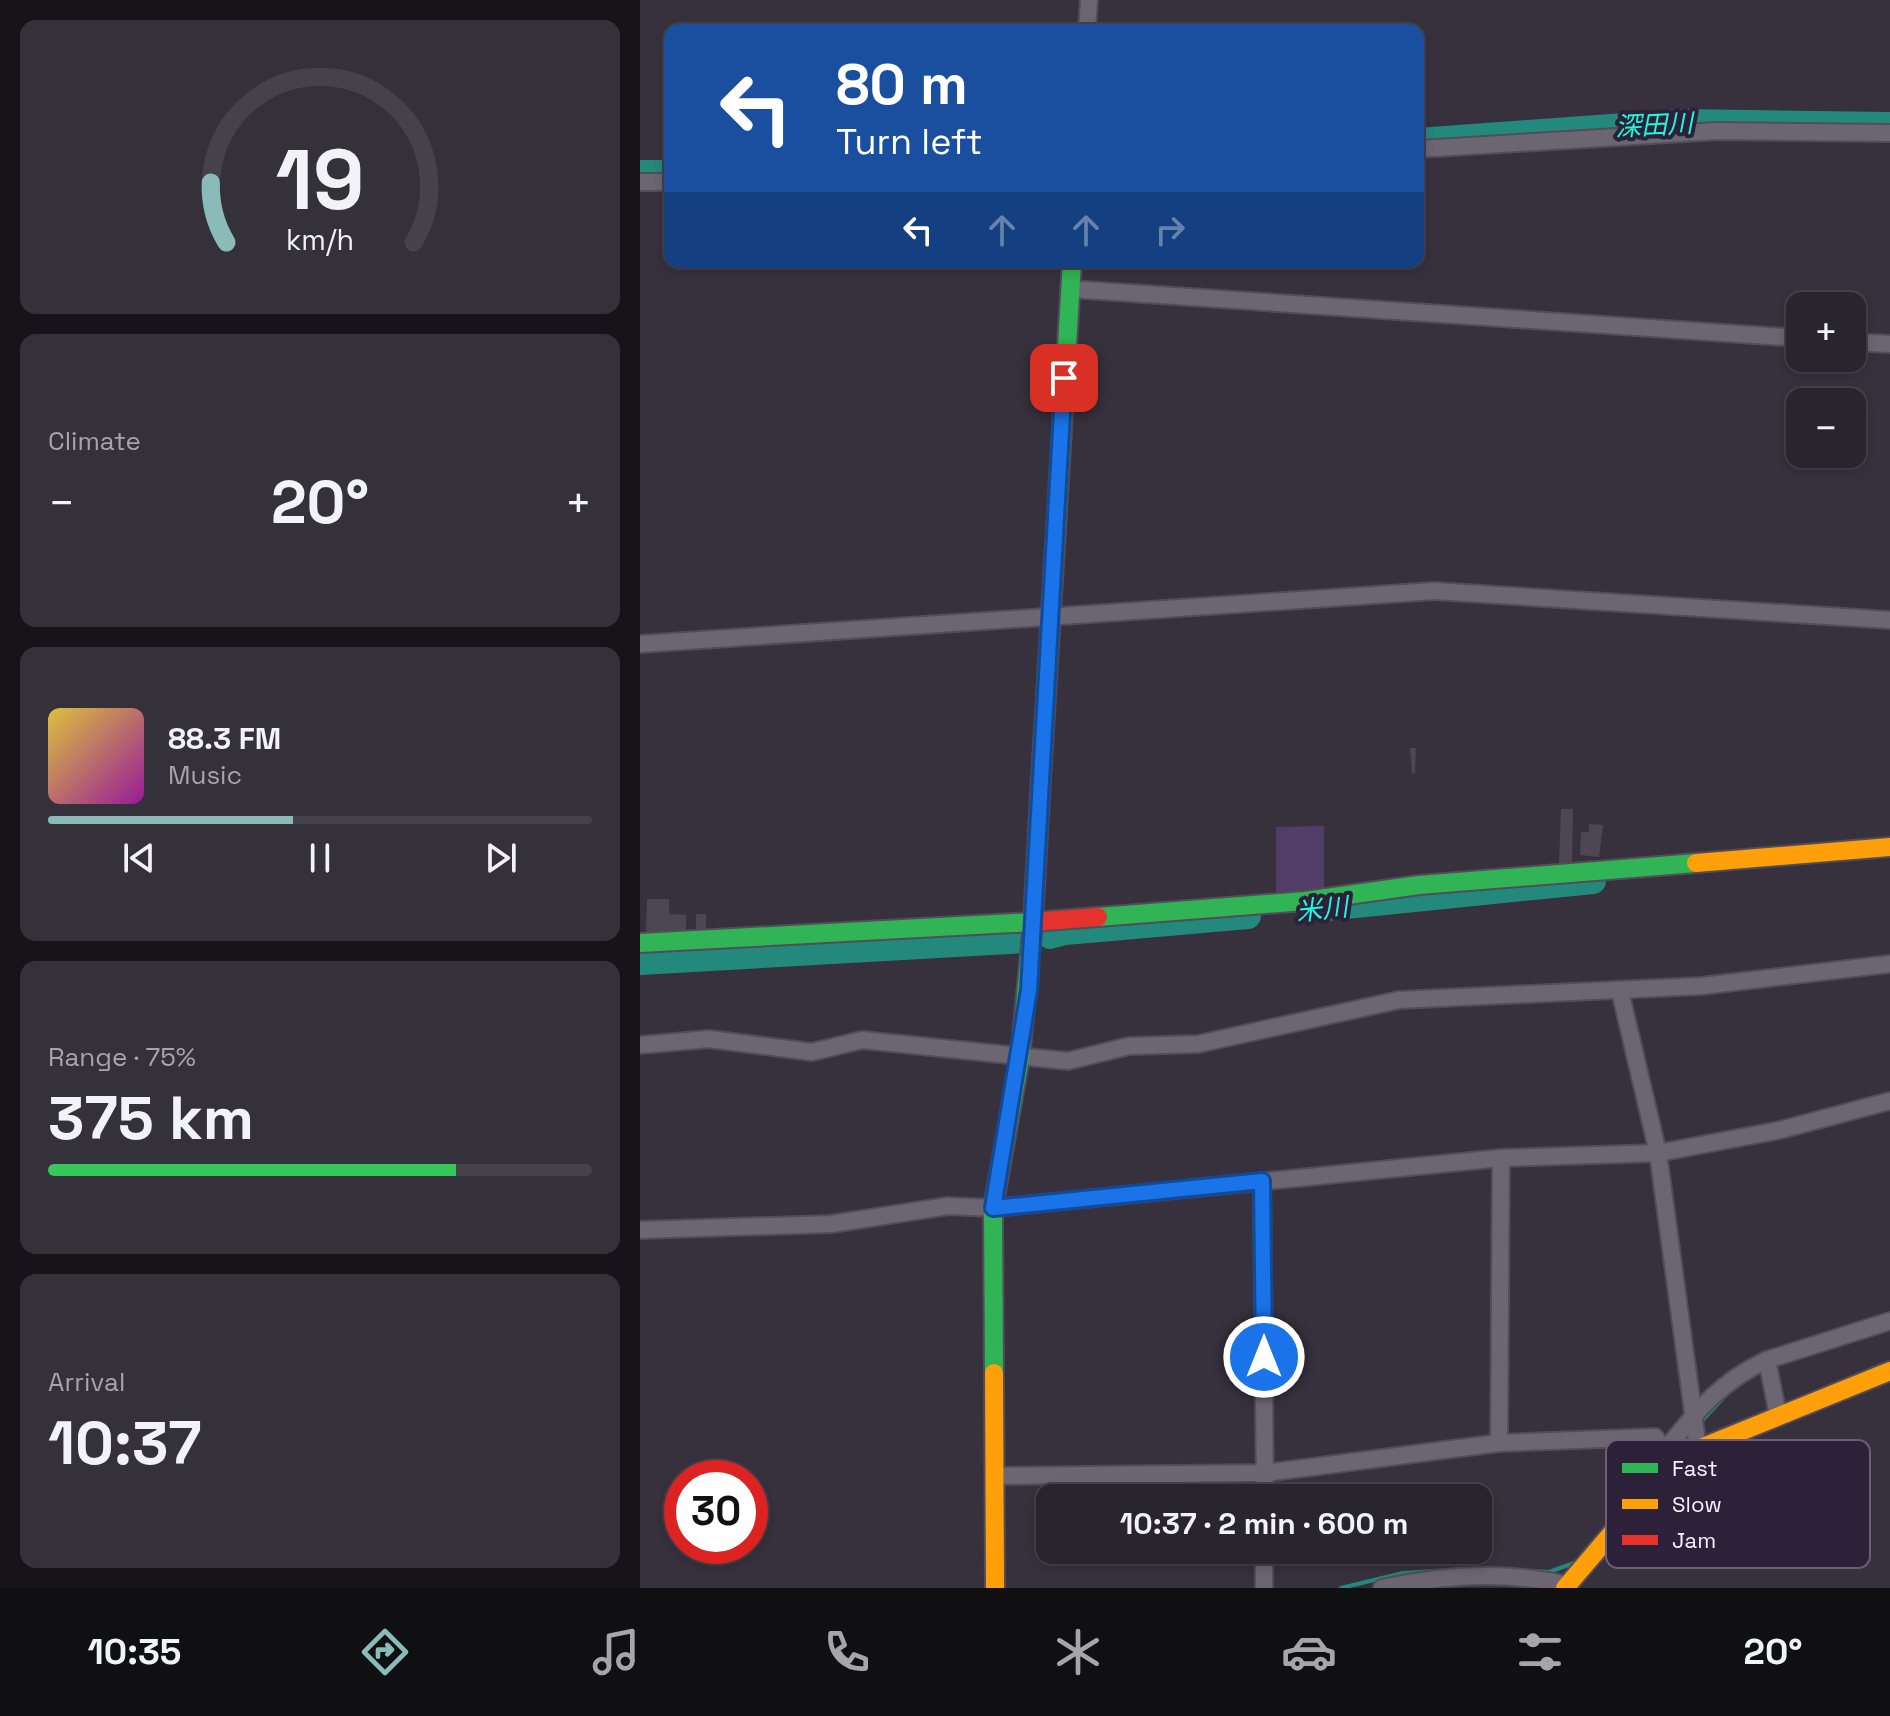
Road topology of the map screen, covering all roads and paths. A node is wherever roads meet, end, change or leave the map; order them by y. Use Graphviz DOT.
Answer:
graph roads {
  1 [pos="1089,0"];
  2 [pos="1087,24"];
  3 [pos="1890,133"];
  4 [pos="1424,149"];
  5 [pos="640,182"];
  6 [pos="664,182"];
  7 [pos="1072,268"];
  8 [pos="1070,289"];
  9 [pos="1786,337"];
  10 [pos="1866,343"];
  11 [pos="1890,344"];
  12 [pos="1049,615"];
  13 [pos="1890,620"];
  14 [pos="640,644"];
  15 [pos="1890,847"];
  16 [pos="1033,922"];
  17 [pos="640,943"];
  18 [pos="1890,964"];
  19 [pos="1620,991"];
  20 [pos="640,1045"];
  21 [pos="1020,1058"];
  22 [pos="1890,1101"];
  23 [pos="1658,1153"];
  24 [pos="1501,1158"];
  25 [pos="1262,1181"];
  26 [pos="993,1208"];
  27 [pos="640,1230"];
  28 [pos="1890,1321"];
  29 [pos="1767,1360"];
  30 [pos="1890,1371"];
  31 [pos="1693,1414"];
  32 [pos="1778,1415"];
  33 [pos="1657,1440"];
  34 [pos="1679,1440"];
  35 [pos="1697,1440"];
  36 [pos="1719,1440"];
  37 [pos="1499,1443"];
  38 [pos="1265,1473"];
  39 [pos="994,1476"];
  40 [pos="1265,1484"];
  41 [pos="1606,1536"];
  42 [pos="1264,1564"];
  43 [pos="1566,1586"];
  44 [pos="995,1588"];
  45 [pos="1264,1588"];
  46 [pos="1382,1588"];
  1 -- 2 [label="street"];
  3 -- 4 [label="street"];
  5 -- 6 [label="street"];
  7 -- 8 [label="street"];
  8 -- 9 [label="street"];
  8 -- 12 [label="street"];
  10 -- 11 [label="street"];
  12 -- 13 [label="street"];
  12 -- 14 [label="street"];
  12 -- 16 [label="street"];
  15 -- 16 [label="street"];
  16 -- 17 [label="street"];
  16 -- 21 [label="street"];
  18 -- 19 [label="street"];
  19 -- 21 [label="street"];
  19 -- 23 [label="street"];
  20 -- 21 [label="street"];
  21 -- 26 [label="street"];
  22 -- 23 [label="street"];
  23 -- 24 [label="street"];
  23 -- 31 [label="street"];
  24 -- 25 [label="street"];
  24 -- 37 [label="street"];
  25 -- 26 [label="street"];
  25 -- 38 [label="street"];
  26 -- 27 [label="street"];
  26 -- 39 [label="street"];
  28 -- 29 [label="street"];
  29 -- 31 [label="street"];
  29 -- 32 [label="street"];
  30 -- 32 [label="street"];
  31 -- 34 [label="street"];
  31 -- 35 [label="street"];
  32 -- 36 [label="street"];
  33 -- 37 [label="street"];
  37 -- 38 [label="street"];
  38 -- 39 [label="street"];
  38 -- 40 [label="street"];
  39 -- 44 [label="street"];
  41 -- 43 [label="street"];
  42 -- 45 [label="street"];
  43 -- 46 [label="street"];
}
